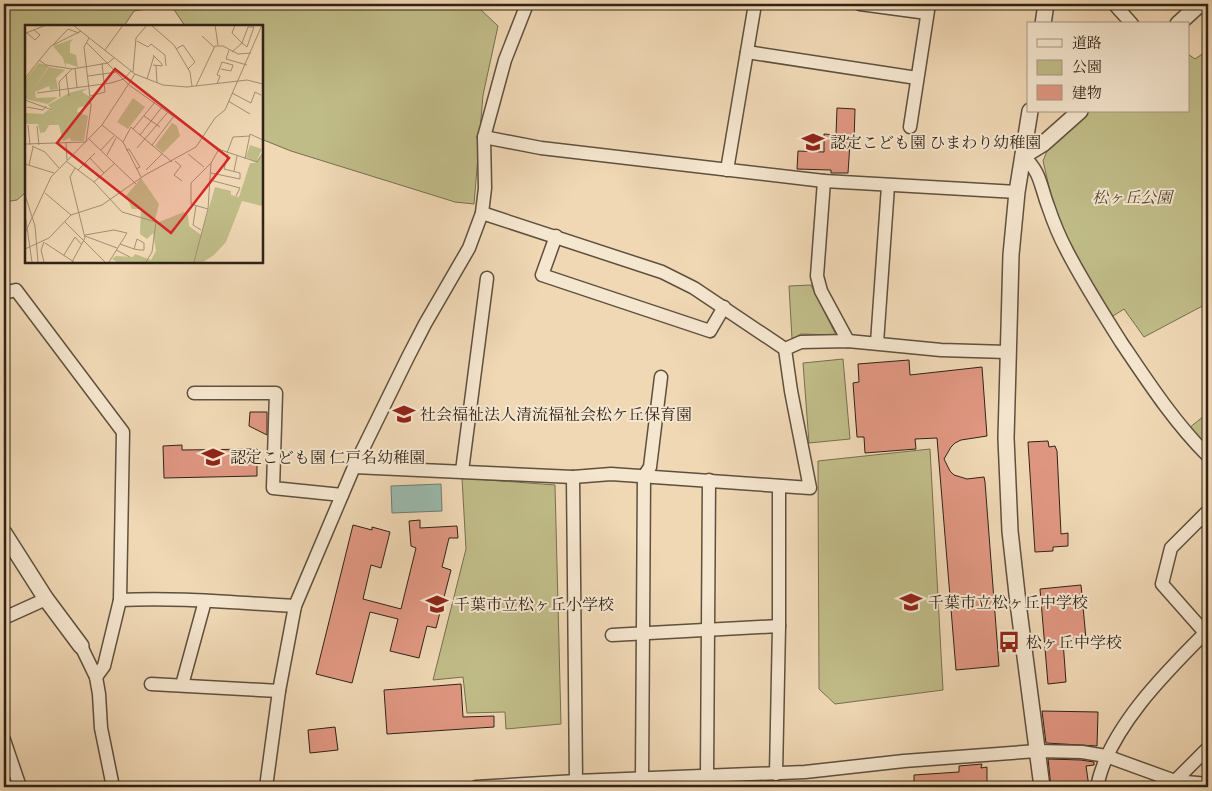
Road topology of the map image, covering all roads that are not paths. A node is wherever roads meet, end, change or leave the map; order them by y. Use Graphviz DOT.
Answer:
graph roads {
  1 [pos="527,4"];
  2 [pos="756,4"];
  3 [pos="860,4"];
  4 [pos="1046,4"];
  5 [pos="1114,4"];
  6 [pos="1200,4"];
  7 [pos="928,9"];
  8 [pos="1043,22"];
  9 [pos="1130,22"];
  10 [pos="1180,22"];
  11 [pos="747,52"];
  12 [pos="917,78"];
  13 [pos="1030,112"];
  14 [pos="1079,112"];
  15 [pos="910,127"];
  16 [pos="484,137"];
  17 [pos="1024,156"];
  18 [pos="727,170"];
  19 [pos="824,181"];
  20 [pos="888,186"];
  21 [pos="1017,192"];
  22 [pos="482,213"];
  23 [pos="556,236"];
  24 [pos="487,278"];
  25 [pos="4,293"];
  26 [pos="724,307"];
  27 [pos="848,341"];
  28 [pos="877,343"];
  29 [pos="785,349"];
  30 [pos="1007,352"];
  31 [pos="661,377"];
  32 [pos="194,393"];
  33 [pos="1208,456"];
  34 [pos="354,467"];
  35 [pos="462,471"];
  36 [pos="644,476"];
  37 [pos="573,477"];
  38 [pos="709,480"];
  39 [pos="779,486"];
  40 [pos="342,495"];
  41 [pos="1208,511"];
  42 [pos="6,542"];
  43 [pos="46,599"];
  44 [pos="120,600"];
  45 [pos="205,602"];
  46 [pos="295,606"];
  47 [pos="4,618"];
  48 [pos="779,626"];
  49 [pos="708,630"];
  50 [pos="642,633"];
  51 [pos="1207,633"];
  52 [pos="612,635"];
  53 [pos="81,646"];
  54 [pos="96,677"];
  55 [pos="151,684"];
  56 [pos="182,686"];
  57 [pos="279,691"];
  58 [pos="4,740"];
  59 [pos="1208,748"];
  60 [pos="1037,751"];
  61 [pos="1106,756"];
  62 [pos="776,774"];
  63 [pos="707,776"];
  64 [pos="642,778"];
  65 [pos="576,781"];
  66 [pos="1175,781"];
  67 [pos="1208,784"];
  68 [pos="20,787"];
  69 [pos="113,787"];
  70 [pos="266,787"];
  71 [pos="476,787"];
  72 [pos="1042,787"];
  73 [pos="1097,787"];
  1 -- 16 [label="street"];
  2 -- 11 [label="street"];
  3 -- 7 [label="street"];
  4 -- 8 [label="street"];
  5 -- 9 [label="street"];
  6 -- 10 [label="street"];
  7 -- 12 [label="street"];
  11 -- 12 [label="street"];
  11 -- 18 [label="street"];
  12 -- 15 [label="street"];
  13 -- 17 [label="street"];
  14 -- 17 [label="street"];
  16 -- 18 [label="street"];
  16 -- 22 [label="street"];
  17 -- 21 [label="street"];
  17 -- 33 [label="street"];
  18 -- 19 [label="street"];
  19 -- 20 [label="street"];
  19 -- 27 [label="street"];
  20 -- 21 [label="street"];
  20 -- 28 [label="street"];
  21 -- 30 [label="street"];
  22 -- 23 [label="street"];
  22 -- 34 [label="street"];
  23 -- 26 [label="street"];
  23 -- 26 [label="street"];
  24 -- 35 [label="street"];
  25 -- 44 [label="street"];
  26 -- 29 [label="street"];
  27 -- 28 [label="street"];
  27 -- 29 [label="street"];
  28 -- 30 [label="street"];
  29 -- 39 [label="street"];
  30 -- 60 [label="street"];
  31 -- 36 [label="street"];
  32 -- 40 [label="street"];
  34 -- 35 [label="street"];
  34 -- 40 [label="street"];
  35 -- 37 [label="street"];
  36 -- 37 [label="street"];
  36 -- 38 [label="street"];
  36 -- 50 [label="street"];
  37 -- 65 [label="street"];
  38 -- 39 [label="street"];
  38 -- 49 [label="street"];
  39 -- 48 [label="street"];
  40 -- 46 [label="street"];
  41 -- 51 [label="street"];
  42 -- 43 [label="street"];
  43 -- 47 [label="street"];
  43 -- 53 [label="street"];
  44 -- 45 [label="street"];
  44 -- 54 [label="street"];
  45 -- 46 [label="street"];
  45 -- 56 [label="street"];
  46 -- 57 [label="street"];
  48 -- 49 [label="street"];
  48 -- 62 [label="street"];
  49 -- 50 [label="street"];
  49 -- 63 [label="street"];
  50 -- 52 [label="street"];
  50 -- 64 [label="street"];
  51 -- 61 [label="street"];
  53 -- 54 [label="street"];
  54 -- 69 [label="street"];
  55 -- 56 [label="street"];
  56 -- 57 [label="street"];
  57 -- 70 [label="street"];
  58 -- 68 [label="street"];
  59 -- 66 [label="street"];
  60 -- 61 [label="street"];
  60 -- 62 [label="street"];
  60 -- 72 [label="street"];
  61 -- 66 [label="street"];
  61 -- 73 [label="street"];
  62 -- 63 [label="street"];
  63 -- 64 [label="street"];
  64 -- 65 [label="street"];
  65 -- 71 [label="street"];
  66 -- 67 [label="street"];
}
